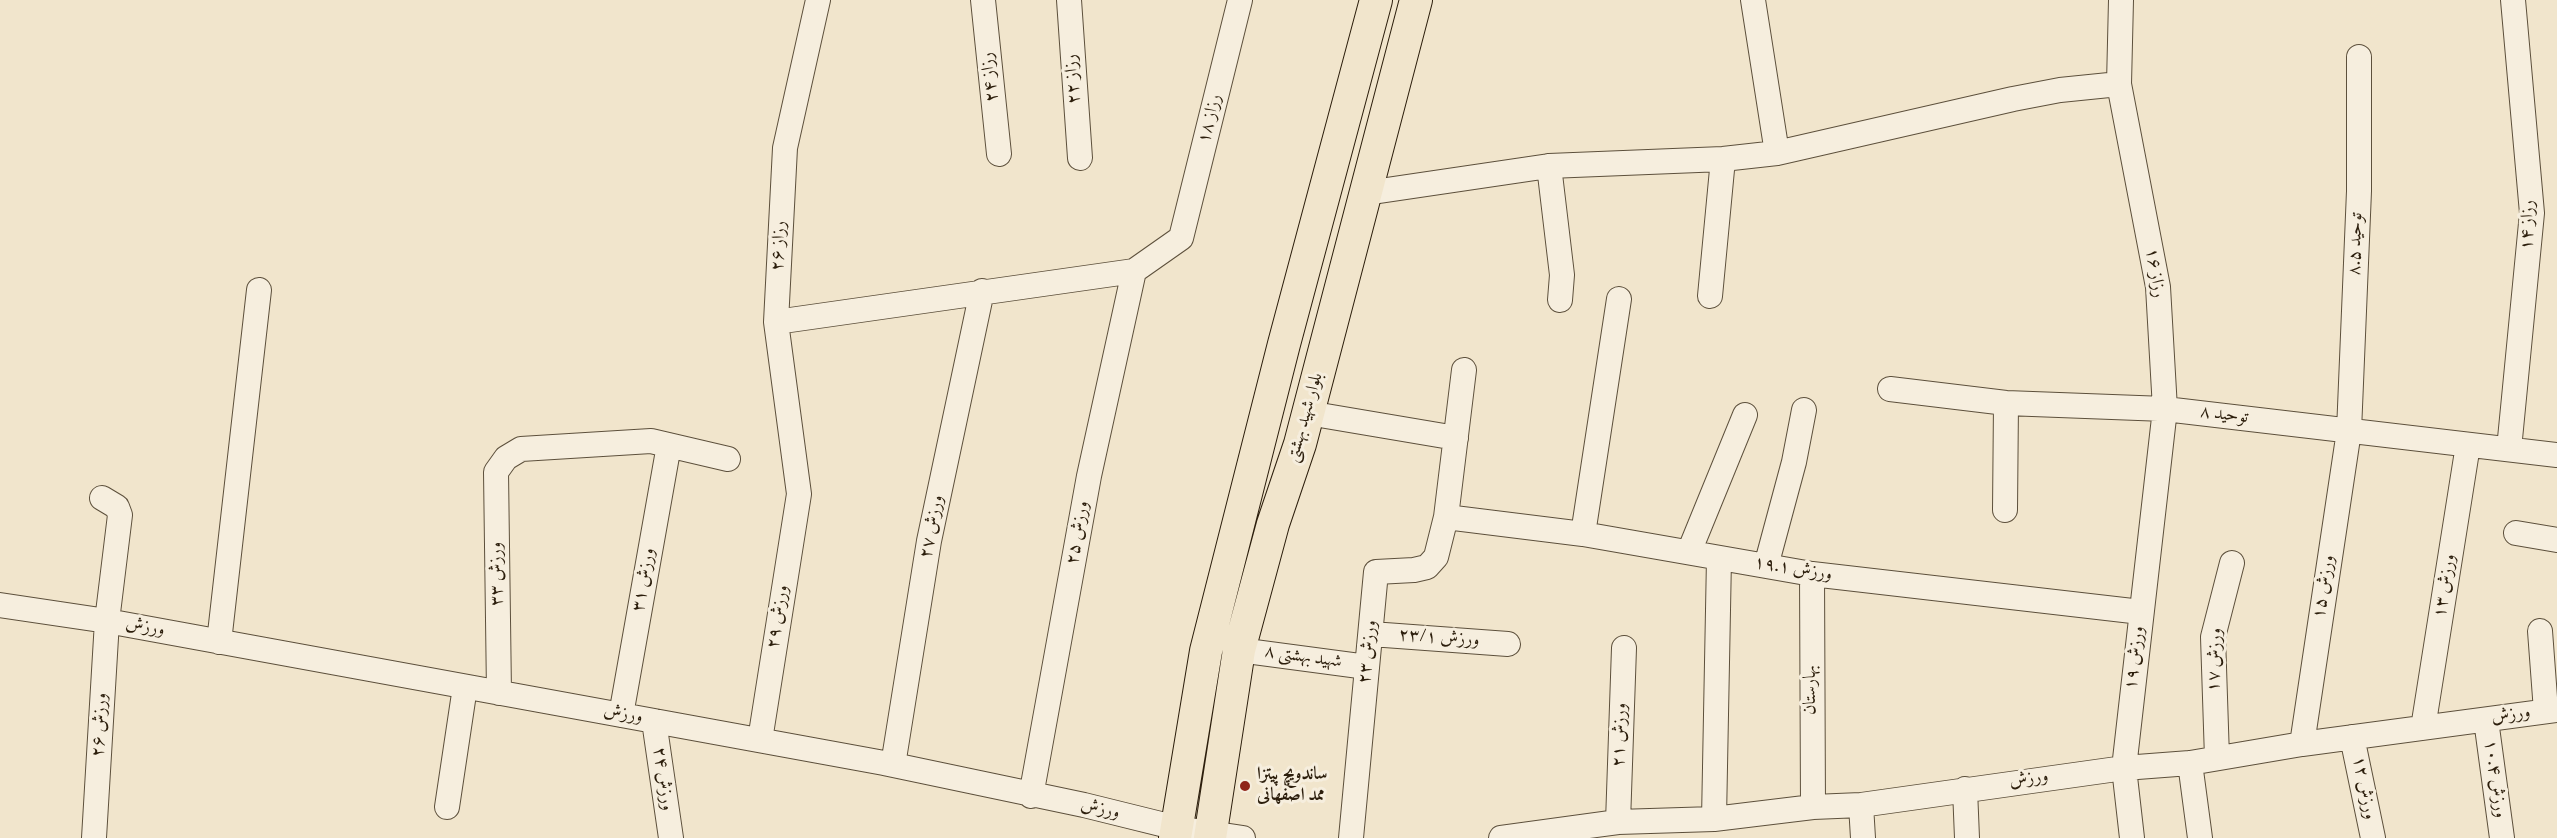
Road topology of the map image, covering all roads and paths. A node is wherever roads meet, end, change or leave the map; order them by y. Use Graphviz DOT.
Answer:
graph roads {
  1 [pos="818,0"];
  2 [pos="983,0"];
  3 [pos="1069,0"];
  4 [pos="1240,0"];
  5 [pos="1376,0"];
  6 [pos="1416,0"];
  7 [pos="1753,0"];
  8 [pos="2121,0"];
  9 [pos="2513,0"];
  10 [pos="2359,57"];
  11 [pos="2119,84"];
  12 [pos="1342,132"];
  13 [pos="1379,142"];
  14 [pos="1776,153"];
  15 [pos="999,154"];
  16 [pos="1080,158"];
  17 [pos="1723,159"];
  18 [pos="1549,166"];
  19 [pos="1366,193"];
  20 [pos="1134,271"];
  21 [pos="259,290"];
  22 [pos="982,291"];
  23 [pos="1710,297"];
  24 [pos="1618,298"];
  25 [pos="1560,300"];
  26 [pos="776,322"];
  27 [pos="1464,370"];
  28 [pos="1890,389"];
  29 [pos="2006,403"];
  30 [pos="2165,409"];
  31 [pos="1804,411"];
  32 [pos="1308,413"];
  33 [pos="1745,415"];
  34 [pos="2349,431"];
  35 [pos="1456,438"];
  36 [pos="669,445"];
  37 [pos="2468,445"];
  38 [pos="2509,449"];
  39 [pos="2557,455"];
  40 [pos="728,459"];
  41 [pos="799,494"];
  42 [pos="102,498"];
  43 [pos="2005,510"];
  44 [pos="1446,517"];
  45 [pos="2516,533"];
  46 [pos="1583,534"];
  47 [pos="2557,540"];
  48 [pos="2149,548"];
  49 [pos="1689,552"];
  50 [pos="1719,558"];
  51 [pos="2232,563"];
  52 [pos="1766,566"];
  53 [pos="1812,574"];
  54 [pos="0,605"];
  55 [pos="2141,612"];
  56 [pos="107,621"];
  57 [pos="2540,631"];
  58 [pos="1371,634"];
  59 [pos="219,642"];
  60 [pos="1508,644"];
  61 [pos="1624,648"];
  62 [pos="1239,650"];
  63 [pos="1367,667"];
  64 [pos="465,687"];
  65 [pos="499,693"];
  66 [pos="2552,711"];
  67 [pos="621,715"];
  68 [pos="2486,720"];
  69 [pos="654,721"];
  70 [pos="2423,728"];
  71 [pos="2352,737"];
  72 [pos="760,740"];
  73 [pos="2302,744"];
  74 [pos="2217,758"];
  75 [pos="2190,763"];
  76 [pos="893,765"];
  77 [pos="2124,768"];
  78 [pos="1965,789"];
  79 [pos="1031,796"];
  80 [pos="1861,805"];
  81 [pos="447,807"];
  82 [pos="1813,807"];
  83 [pos="1714,819"];
  84 [pos="1618,822"];
  85 [pos="95,833"];
  86 [pos="1176,833"];
  87 [pos="1210,835"];
  88 [pos="671,838"];
  89 [pos="1243,838"];
  90 [pos="1351,838"];
  91 [pos="1501,838"];
  92 [pos="1863,838"];
  93 [pos="1967,838"];
  94 [pos="2133,838"];
  95 [pos="2200,838"];
  96 [pos="2373,838"];
  97 [pos="2502,838"];
  1 -- 26 [label="street, رزاز ۲۶"];
  2 -- 15 [label="street, رزاز ۲۴"];
  3 -- 16 [label="street, رزاز ۲۲"];
  4 -- 20 [label="street, رزاز ۱۸"];
  5 -- 12 [label="main road"];
  6 -- 13 [label="main road, بلوار شهید بهشتی"];
  7 -- 14 [label="street"];
  8 -- 11 [label="street, رزاز ۱۶"];
  9 -- 38 [label="street, رزاز ۱۴"];
  10 -- 34 [label="street, توحید ۸.۵"];
  11 -- 14 [label="street"];
  11 -- 30 [label="street, رزاز ۱۶"];
  12 -- 13 [label="main road"];
  12 -- 86 [label="main road"];
  13 -- 19 [label="main road, بلوار شهید بهشتی"];
  14 -- 17 [label="street"];
  17 -- 18 [label="street"];
  17 -- 23 [label="street"];
  18 -- 19 [label="street"];
  18 -- 25 [label="street"];
  19 -- 32 [label="main road, بلوار شهید بهشتی"];
  20 -- 22 [label="street"];
  20 -- 79 [label="street, ورزش ۲۵"];
  21 -- 59 [label="street"];
  22 -- 26 [label="street"];
  22 -- 76 [label="street, ورزش ۲۷"];
  24 -- 46 [label="street"];
  26 -- 41 [label="street, رزاز ۲۶"];
  27 -- 35 [label="street"];
  28 -- 29 [label="street, توحید ۸"];
  29 -- 30 [label="street, توحید ۸"];
  29 -- 43 [label="street"];
  30 -- 34 [label="street, توحید ۸"];
  30 -- 48 [label="street, رزاز ۱۶"];
  31 -- 52 [label="street"];
  32 -- 35 [label="street"];
  32 -- 62 [label="main road, بلوار شهید بهشتی"];
  33 -- 49 [label="street"];
  34 -- 37 [label="street, توحید ۸"];
  34 -- 73 [label="street, ورزش ۱۵"];
  35 -- 44 [label="street"];
  36 -- 40 [label="street"];
  36 -- 65 [label="street, ورزش ۳۳"];
  36 -- 67 [label="street, ورزش ۳۱"];
  37 -- 38 [label="street, توحید ۸"];
  37 -- 70 [label="street, ورزش ۱۳"];
  38 -- 39 [label="street, توحید ۸"];
  41 -- 72 [label="street, ورزش ۲۹"];
  42 -- 56 [label="street, ورزش ۲۶"];
  44 -- 46 [label="street, ورزش ۱۹.۱"];
  44 -- 58 [label="street, ورزش ۲۳"];
  45 -- 47 [label="street"];
  46 -- 49 [label="street, ورزش ۱۹.۱"];
  48 -- 55 [label="street, ورزش ۱۹"];
  49 -- 50 [label="street, ورزش ۱۹.۱"];
  50 -- 52 [label="street, ورزش ۱۹.۱"];
  50 -- 83 [label="street"];
  51 -- 74 [label="street, ورزش ۱۷"];
  52 -- 53 [label="street, ورزش ۱۹.۱"];
  53 -- 55 [label="street, ورزش ۱۹.۱"];
  53 -- 82 [label="street, بهارستان"];
  54 -- 56 [label="street, ورزش"];
  55 -- 77 [label="street, ورزش ۱۹"];
  56 -- 59 [label="street, ورزش"];
  56 -- 85 [label="street, ورزش ۲۶"];
  57 -- 66 [label="street"];
  58 -- 60 [label="street, ورزش ۲۳/۱"];
  58 -- 63 [label="street, ورزش ۲۳"];
  59 -- 64 [label="street, ورزش"];
  61 -- 84 [label="street, ورزش ۲۱"];
  62 -- 63 [label="street, شهید بهشتی ۸"];
  62 -- 87 [label="main road, بلوار شهید بهشتی"];
  63 -- 90 [label="street, ورزش ۲۳"];
  64 -- 65 [label="street, ورزش"];
  64 -- 81 [label="street"];
  65 -- 67 [label="street, ورزش"];
  66 -- 68 [label="street, ورزش"];
  67 -- 69 [label="street, ورزش"];
  68 -- 70 [label="street, ورزش"];
  68 -- 97 [label="street, ورزش ۱۰.۴"];
  69 -- 72 [label="street, ورزش"];
  69 -- 88 [label="street, ورزش ۲۴"];
  70 -- 71 [label="street, ورزش"];
  71 -- 73 [label="street, ورزش"];
  71 -- 96 [label="street, ورزش ۱۲"];
  72 -- 76 [label="street, ورزش"];
  73 -- 74 [label="street, ورزش"];
  74 -- 75 [label="street, ورزش"];
  75 -- 77 [label="street, ورزش"];
  75 -- 95 [label="street"];
  76 -- 79 [label="street, ورزش"];
  77 -- 78 [label="street, ورزش"];
  77 -- 94 [label="street, ورزش ۱۹"];
  78 -- 80 [label="street, ورزش"];
  78 -- 93 [label="street"];
  79 -- 86 [label="street, ورزش"];
  80 -- 82 [label="street, ورزش"];
  80 -- 92 [label="street"];
  82 -- 83 [label="street, ورزش"];
  83 -- 84 [label="street, ورزش"];
  84 -- 91 [label="street, ورزش"];
  86 -- 87 [label="street, ورزش"];
  87 -- 89 [label="street, ورزش"];
}
